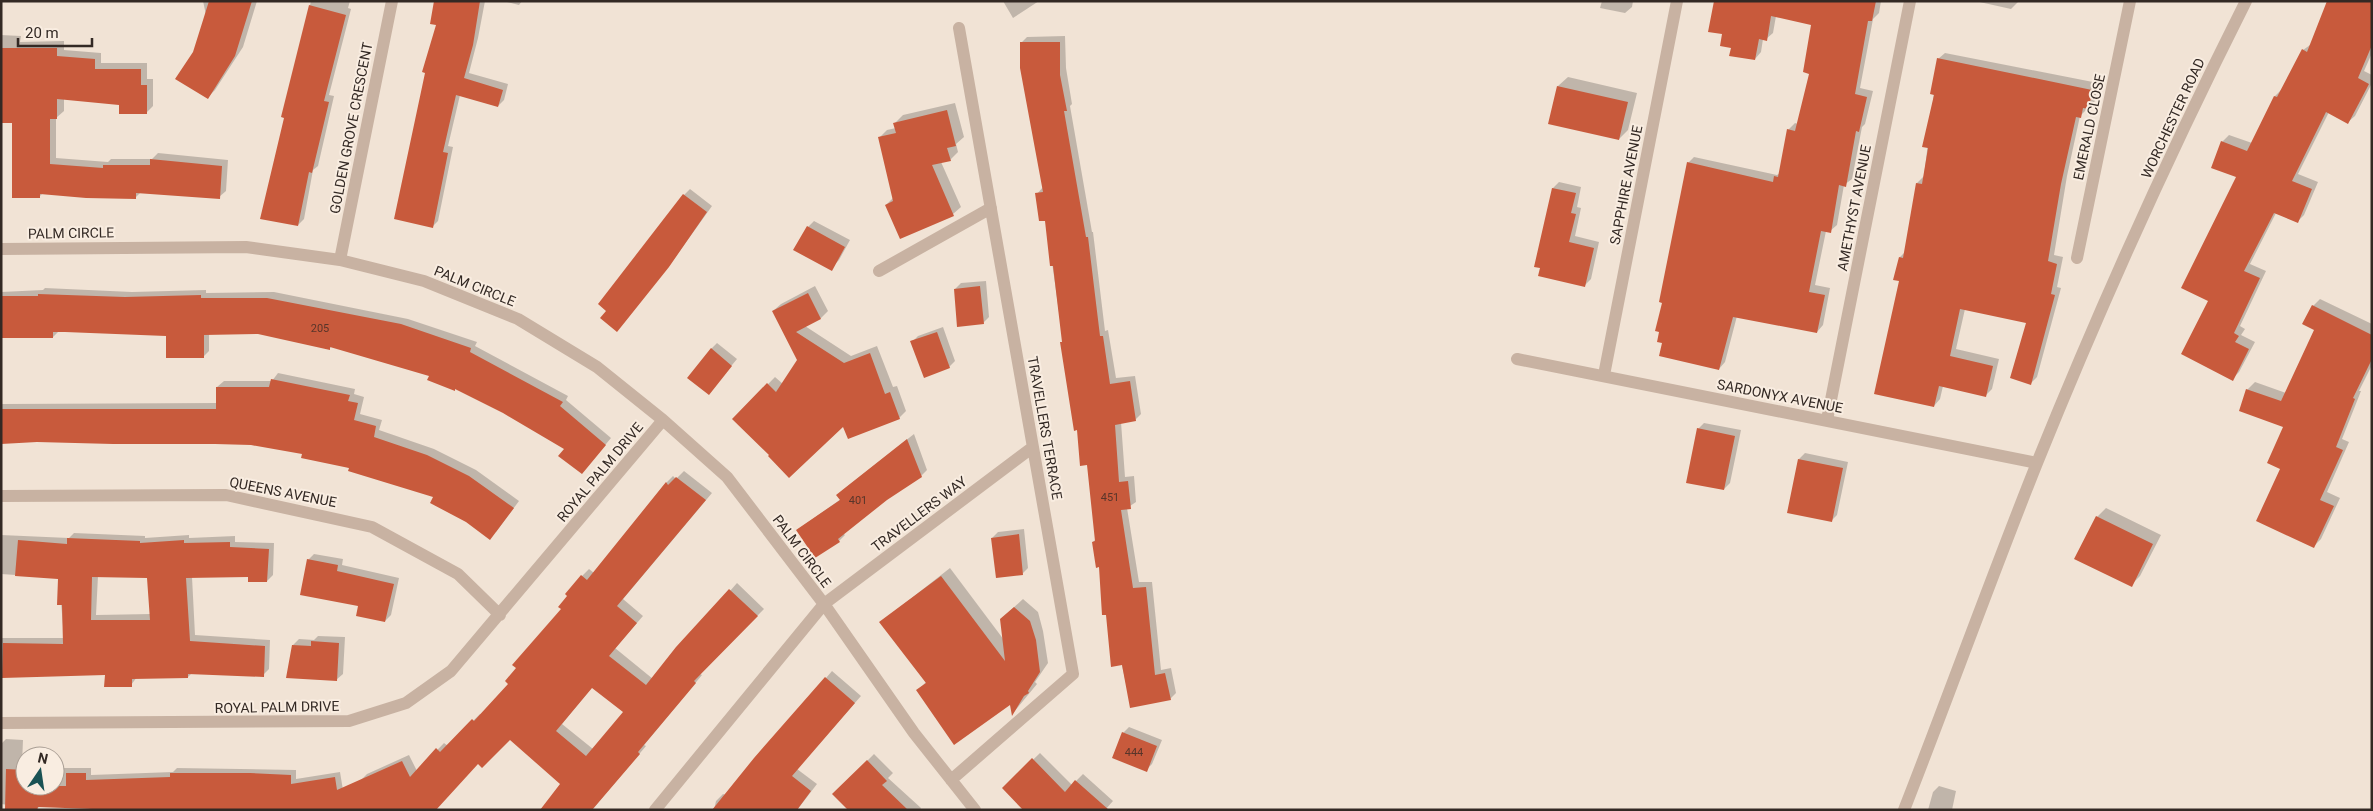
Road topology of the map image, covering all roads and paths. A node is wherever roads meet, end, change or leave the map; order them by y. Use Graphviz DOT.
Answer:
graph roads {
  1 [pos="392,1"];
  2 [pos="1677,1"];
  3 [pos="1910,1"];
  4 [pos="2130,1"];
  5 [pos="2246,1"];
  6 [pos="959,28"];
  7 [pos="991,208"];
  8 [pos="1,249"];
  9 [pos="2077,258"];
  10 [pos="340,260"];
  11 [pos="879,271"];
  12 [pos="1517,359"];
  13 [pos="1604,375"];
  14 [pos="663,420"];
  15 [pos="1827,420"];
  16 [pos="1033,447"];
  17 [pos="2037,463"];
  18 [pos="1,496"];
  19 [pos="824,604"];
  20 [pos="500,615"];
  21 [pos="1,723"];
  22 [pos="951,780"];
  23 [pos="655,810"];
  24 [pos="974,810"];
  25 [pos="1904,810"];
  1 -- 10 [label="street, GOLDEN GROVE CRESCENT"];
  2 -- 13 [label="street, SAPPHIRE AVENUE"];
  3 -- 15 [label="street, AMETHYST AVENUE"];
  4 -- 9 [label="street, EMERALD CLOSE"];
  5 -- 17 [label="street, WORCHESTER ROAD"];
  6 -- 7 [label="street, TRAVELLERS TERRACE"];
  7 -- 11 [label="street"];
  7 -- 16 [label="street, TRAVELLERS TERRACE"];
  8 -- 10 [label="street, PALM CIRCLE"];
  10 -- 14 [label="street, PALM CIRCLE"];
  12 -- 13 [label="street, SARDONYX AVENUE"];
  13 -- 15 [label="street, SARDONYX AVENUE"];
  14 -- 19 [label="street, PALM CIRCLE"];
  14 -- 20 [label="street, ROYAL PALM DRIVE"];
  15 -- 17 [label="street, SARDONYX AVENUE"];
  16 -- 19 [label="street, TRAVELLERS WAY"];
  16 -- 22 [label="street, TRAVELLERS TERRACE"];
  17 -- 25 [label="street, WORCHESTER ROAD"];
  18 -- 20 [label="street, QUEENS AVENUE"];
  19 -- 22 [label="street, PALM CIRCLE"];
  19 -- 23 [label="street, PALM CIRCLE"];
  20 -- 21 [label="street, ROYAL PALM DRIVE"];
  22 -- 24 [label="street, PALM CIRCLE"];
}
